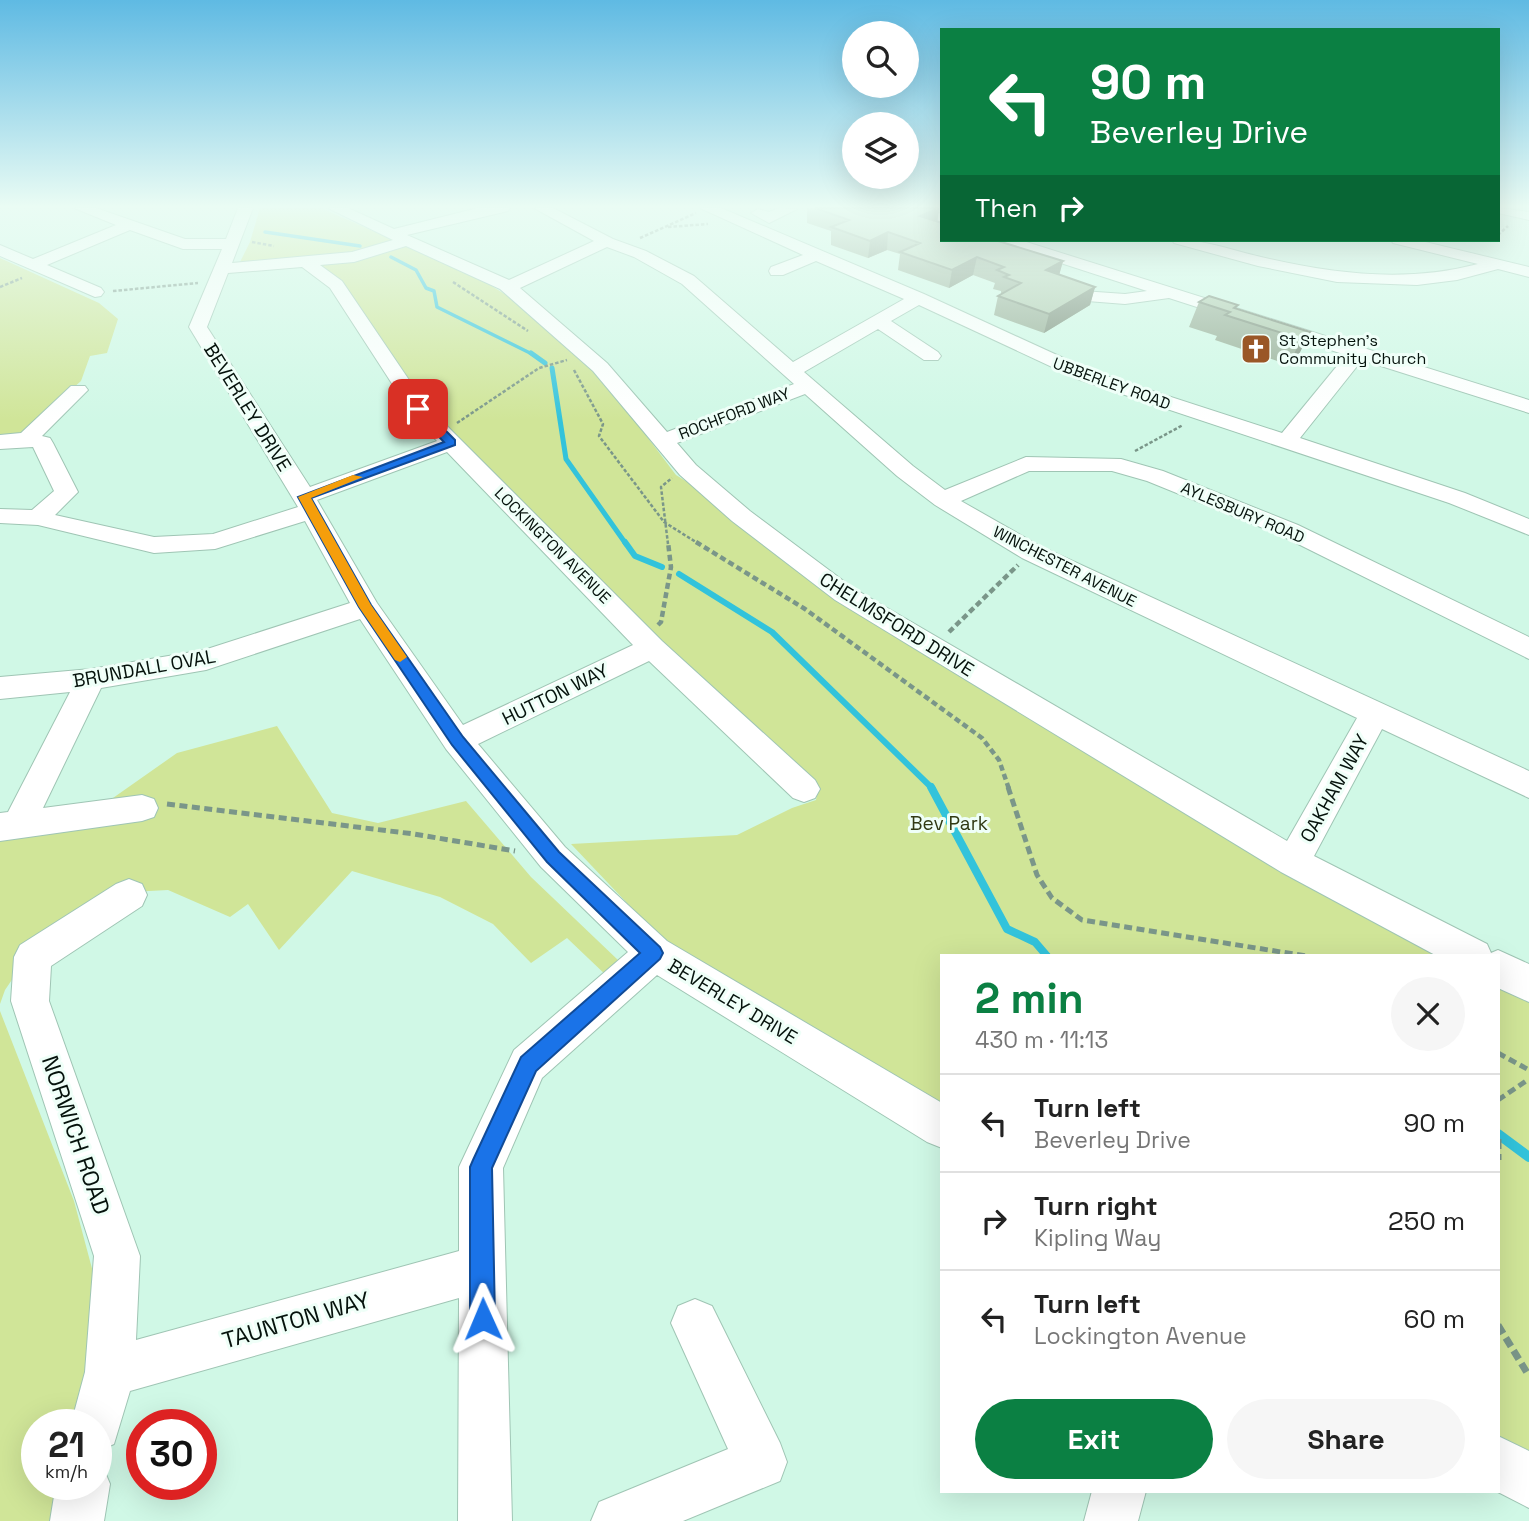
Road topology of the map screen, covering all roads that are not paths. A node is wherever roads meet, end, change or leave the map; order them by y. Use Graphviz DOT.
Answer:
graph roads {
  1 [pos="65,279"];
  2 [pos="217,279"];
  3 [pos="328,279"];
  4 [pos="490,279"];
  5 [pos="524,279"];
  6 [pos="686,279"];
  7 [pos="874,279"];
  8 [pos="899,279"];
  9 [pos="1129,279"];
  10 [pos="1375,279"];
  11 [pos="1425,279"];
  12 [pos="508,287"];
  13 [pos="95,292"];
  14 [pos="1171,292"];
  15 [pos="1068,295"];
  16 [pos="1360,295"];
  17 [pos="922,300"];
  18 [pos="878,321"];
  19 [pos="1358,352"];
  20 [pos="931,356"];
  21 [pos="798,379"];
  22 [pos="78,390"];
  23 [pos="1529,407"];
  24 [pos="447,438"];
  25 [pos="27,439"];
  26 [pos="662,441"];
  27 [pos="1287,441"];
  28 [pos="0,442"];
  29 [pos="943,500"];
  30 [pos="307,504"];
  31 [pos="0,516"];
  32 [pos="38,518"];
  33 [pos="1529,528"];
  34 [pos="366,607"];
  35 [pos="648,642"];
  36 [pos="1529,649"];
  37 [pos="91,680"];
  38 [pos="0,688"];
  39 [pos="1374,715"];
  40 [pos="457,741"];
  41 [pos="1529,785"];
  42 [pos="804,789"];
  43 [pos="142,808"];
  44 [pos="9,827"];
  45 [pos="1293,862"];
  46 [pos="129,895"];
  47 [pos="654,953"];
  48 [pos="1470,954"];
  49 [pos="1500,969"];
  50 [pos="1529,984"];
  51 [pos="940,1126"];
  52 [pos="482,1268"];
  53 [pos="695,1323"];
  54 [pos="110,1372"];
  55 [pos="100,1409"];
  56 [pos="1500,1463"];
  57 [pos="1529,1481"];
  58 [pos="1118,1493"];
  59 [pos="80,1500"];
  60 [pos="76,1521"];
  61 [pos="485,1521"];
  62 [pos="618,1521"];
  63 [pos="1111,1521"];
  1 -- 13 [label="street"];
  2 -- 30 [label="street, BEVERLEY DRIVE"];
  3 -- 24 [label="street, LOCKINGTON AVENUE"];
  4 -- 12 [label="street, CHELMSFORD DRIVE"];
  5 -- 12 [label="street"];
  6 -- 21 [label="street, WINCHESTER AVENUE"];
  7 -- 17 [label="street, UBBERLEY ROAD"];
  8 -- 17 [label="street"];
  9 -- 14 [label="street"];
  10 -- 11 [label="street"];
  10 -- 16 [label="street"];
  12 -- 26 [label="street, CHELMSFORD DRIVE"];
  14 -- 15 [label="street"];
  14 -- 19 [label="street"];
  17 -- 18 [label="street, ROCHFORD WAY"];
  17 -- 27 [label="street, UBBERLEY ROAD"];
  18 -- 20 [label="street"];
  18 -- 21 [label="street, ROCHFORD WAY"];
  19 -- 23 [label="street"];
  19 -- 27 [label="street"];
  21 -- 26 [label="street, ROCHFORD WAY"];
  21 -- 29 [label="street, WINCHESTER AVENUE"];
  22 -- 25 [label="street"];
  24 -- 30 [label="street"];
  24 -- 35 [label="street, LOCKINGTON AVENUE"];
  25 -- 28 [label="street"];
  25 -- 32 [label="street"];
  26 -- 45 [label="street, CHELMSFORD DRIVE"];
  27 -- 33 [label="street, UBBERLEY ROAD"];
  29 -- 36 [label="street, AYLESBURY ROAD"];
  29 -- 39 [label="street, WINCHESTER AVENUE"];
  30 -- 32 [label="street"];
  30 -- 34 [label="street, BEVERLEY DRIVE"];
  31 -- 32 [label="street"];
  34 -- 37 [label="street, BRUNDALL OVAL"];
  34 -- 40 [label="street, BEVERLEY DRIVE"];
  35 -- 40 [label="street, HUTTON WAY"];
  35 -- 42 [label="street, LOCKINGTON AVENUE"];
  37 -- 38 [label="street, BRUNDALL OVAL"];
  37 -- 44 [label="street"];
  39 -- 41 [label="street, WINCHESTER AVENUE"];
  39 -- 45 [label="street, OAKHAM WAY"];
  40 -- 47 [label="street, BEVERLEY DRIVE"];
  43 -- 44 [label="street"];
  45 -- 48 [label="street, CHELMSFORD DRIVE"];
  46 -- 54 [label="street, NORWICH ROAD"];
  47 -- 51 [label="street, BEVERLEY DRIVE"];
  47 -- 52 [label="street"];
  49 -- 50 [label="street"];
  52 -- 54 [label="street, TAUNTON WAY"];
  52 -- 61 [label="street"];
  53 -- 62 [label="street"];
  54 -- 55 [label="street, NORWICH ROAD"];
  56 -- 57 [label="street"];
  58 -- 63 [label="street"];
  59 -- 60 [label="street"];
}
